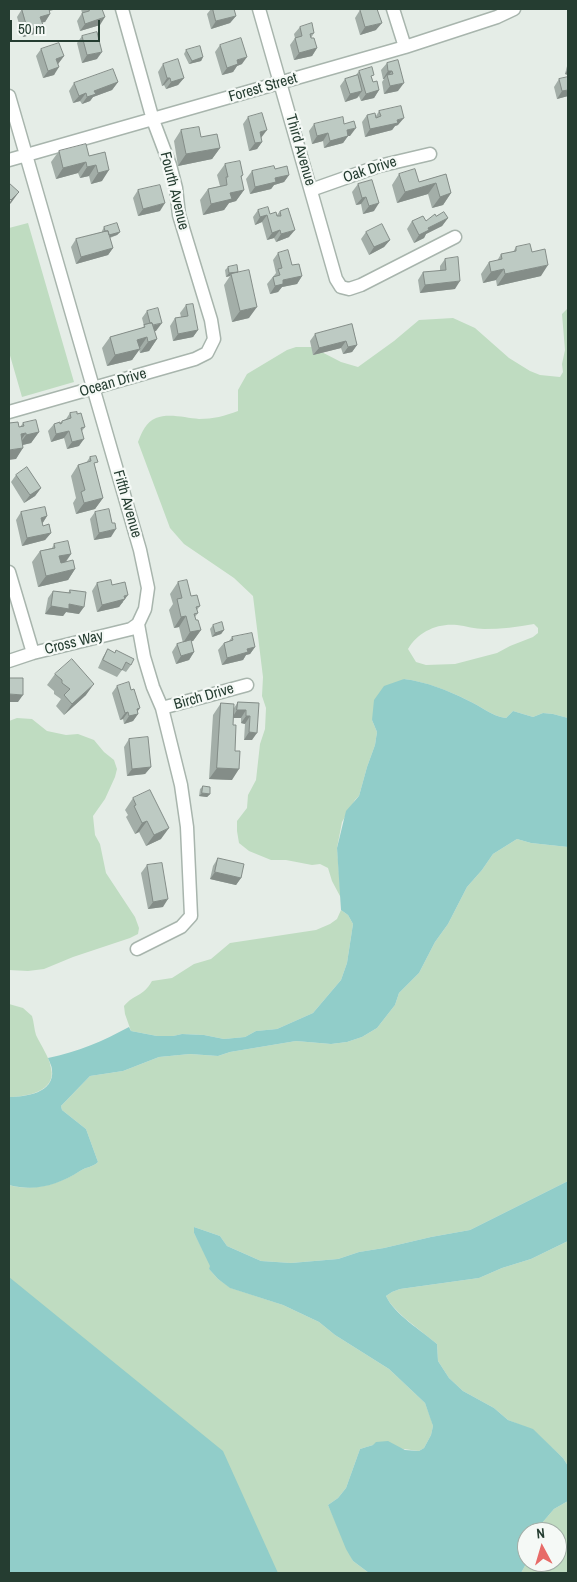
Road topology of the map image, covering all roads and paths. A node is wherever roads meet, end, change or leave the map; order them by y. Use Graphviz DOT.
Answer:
graph roads {
  1 [pos="122,9"];
  2 [pos="259,9"];
  3 [pos="393,9"];
  4 [pos="514,9"];
  5 [pos="405,46"];
  6 [pos="280,83"];
  7 [pos="9,96"];
  8 [pos="153,120"];
  9 [pos="430,154"];
  10 [pos="26,155"];
  11 [pos="9,160"];
  12 [pos="311,190"];
  13 [pos="455,237"];
  14 [pos="212,345"];
  15 [pos="93,388"];
  16 [pos="9,412"];
  17 [pos="9,572"];
  18 [pos="138,624"];
  19 [pos="33,653"];
  20 [pos="9,661"];
  21 [pos="247,685"];
  22 [pos="162,708"];
  23 [pos="137,949"];
  1 -- 8 [label="street, Fourth Avenue"];
  2 -- 6 [label="street, Third Avenue"];
  3 -- 5 [label="street"];
  4 -- 5 [label="street, Forest Street"];
  5 -- 6 [label="street, Forest Street"];
  6 -- 8 [label="street, Forest Street"];
  6 -- 12 [label="street, Third Avenue"];
  7 -- 10 [label="street, Fifth Avenue"];
  8 -- 10 [label="street, Forest Street"];
  8 -- 14 [label="street, Fourth Avenue"];
  9 -- 12 [label="street, Oak Drive"];
  10 -- 11 [label="street, Forest Street"];
  10 -- 15 [label="street, Fifth Avenue"];
  12 -- 13 [label="street, Third Avenue"];
  14 -- 15 [label="street, Ocean Drive"];
  15 -- 16 [label="street, Ocean Drive"];
  15 -- 18 [label="street, Fifth Avenue"];
  17 -- 19 [label="street"];
  18 -- 19 [label="street, Cross Way"];
  18 -- 22 [label="street"];
  19 -- 20 [label="street, Cross Way"];
  21 -- 22 [label="street, Birch Drive"];
  22 -- 23 [label="street"];
}
